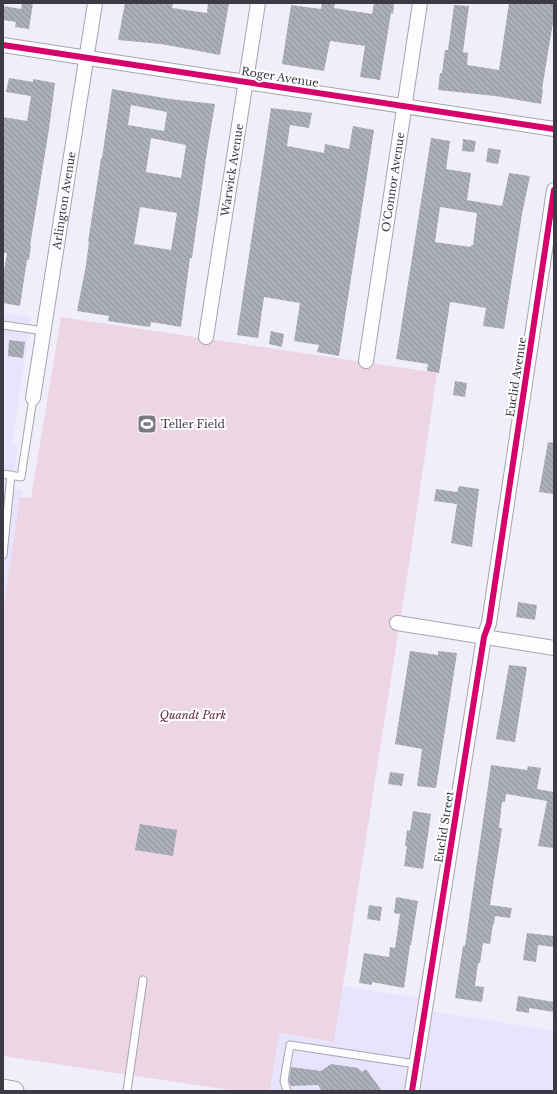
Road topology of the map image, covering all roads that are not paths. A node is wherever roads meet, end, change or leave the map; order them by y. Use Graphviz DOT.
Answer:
graph roads {
  1 [pos="95,3"];
  2 [pos="258,3"];
  3 [pos="420,3"];
  4 [pos="3,45"];
  5 [pos="86,57"];
  6 [pos="246,82"];
  7 [pos="404,106"];
  8 [pos="554,129"];
  9 [pos="554,190"];
  10 [pos="3,324"];
  11 [pos="44,331"];
  12 [pos="206,337"];
  13 [pos="366,361"];
  14 [pos="33,398"];
  15 [pos="7,474"];
  16 [pos="3,556"];
  17 [pos="497,567"];
  18 [pos="393,623"];
  19 [pos="484,637"];
  20 [pos="554,648"];
  21 [pos="143,980"];
  22 [pos="416,1064"];
  23 [pos="3,1089"];
  24 [pos="14,1091"];
  25 [pos="127,1091"];
  26 [pos="287,1091"];
  27 [pos="412,1091"];
  1 -- 5 [label="street, Arlington Avenue"];
  2 -- 6 [label="street, Warwick Avenue"];
  3 -- 7 [label="street, O'Connor Avenue"];
  4 -- 5 [label="street, Roger Avenue"];
  5 -- 6 [label="street, Roger Avenue"];
  5 -- 11 [label="street, Arlington Avenue"];
  6 -- 7 [label="street, Roger Avenue"];
  6 -- 12 [label="street, Warwick Avenue"];
  7 -- 8 [label="street, Roger Avenue"];
  7 -- 13 [label="street, O'Connor Avenue"];
  9 -- 17 [label="street, Euclid Avenue"];
  10 -- 11 [label="lane"];
  11 -- 14 [label="street, Arlington Avenue"];
  14 -- 15 [label="lane"];
  15 -- 16 [label="lane"];
  17 -- 19 [label="street, Euclid Street"];
  18 -- 19 [label="street"];
  19 -- 20 [label="street"];
  19 -- 22 [label="street, Euclid Street"];
  21 -- 25 [label="lane"];
  22 -- 26 [label="lane"];
  22 -- 27 [label="street, Euclid Street"];
  23 -- 24 [label="main road"];
}
